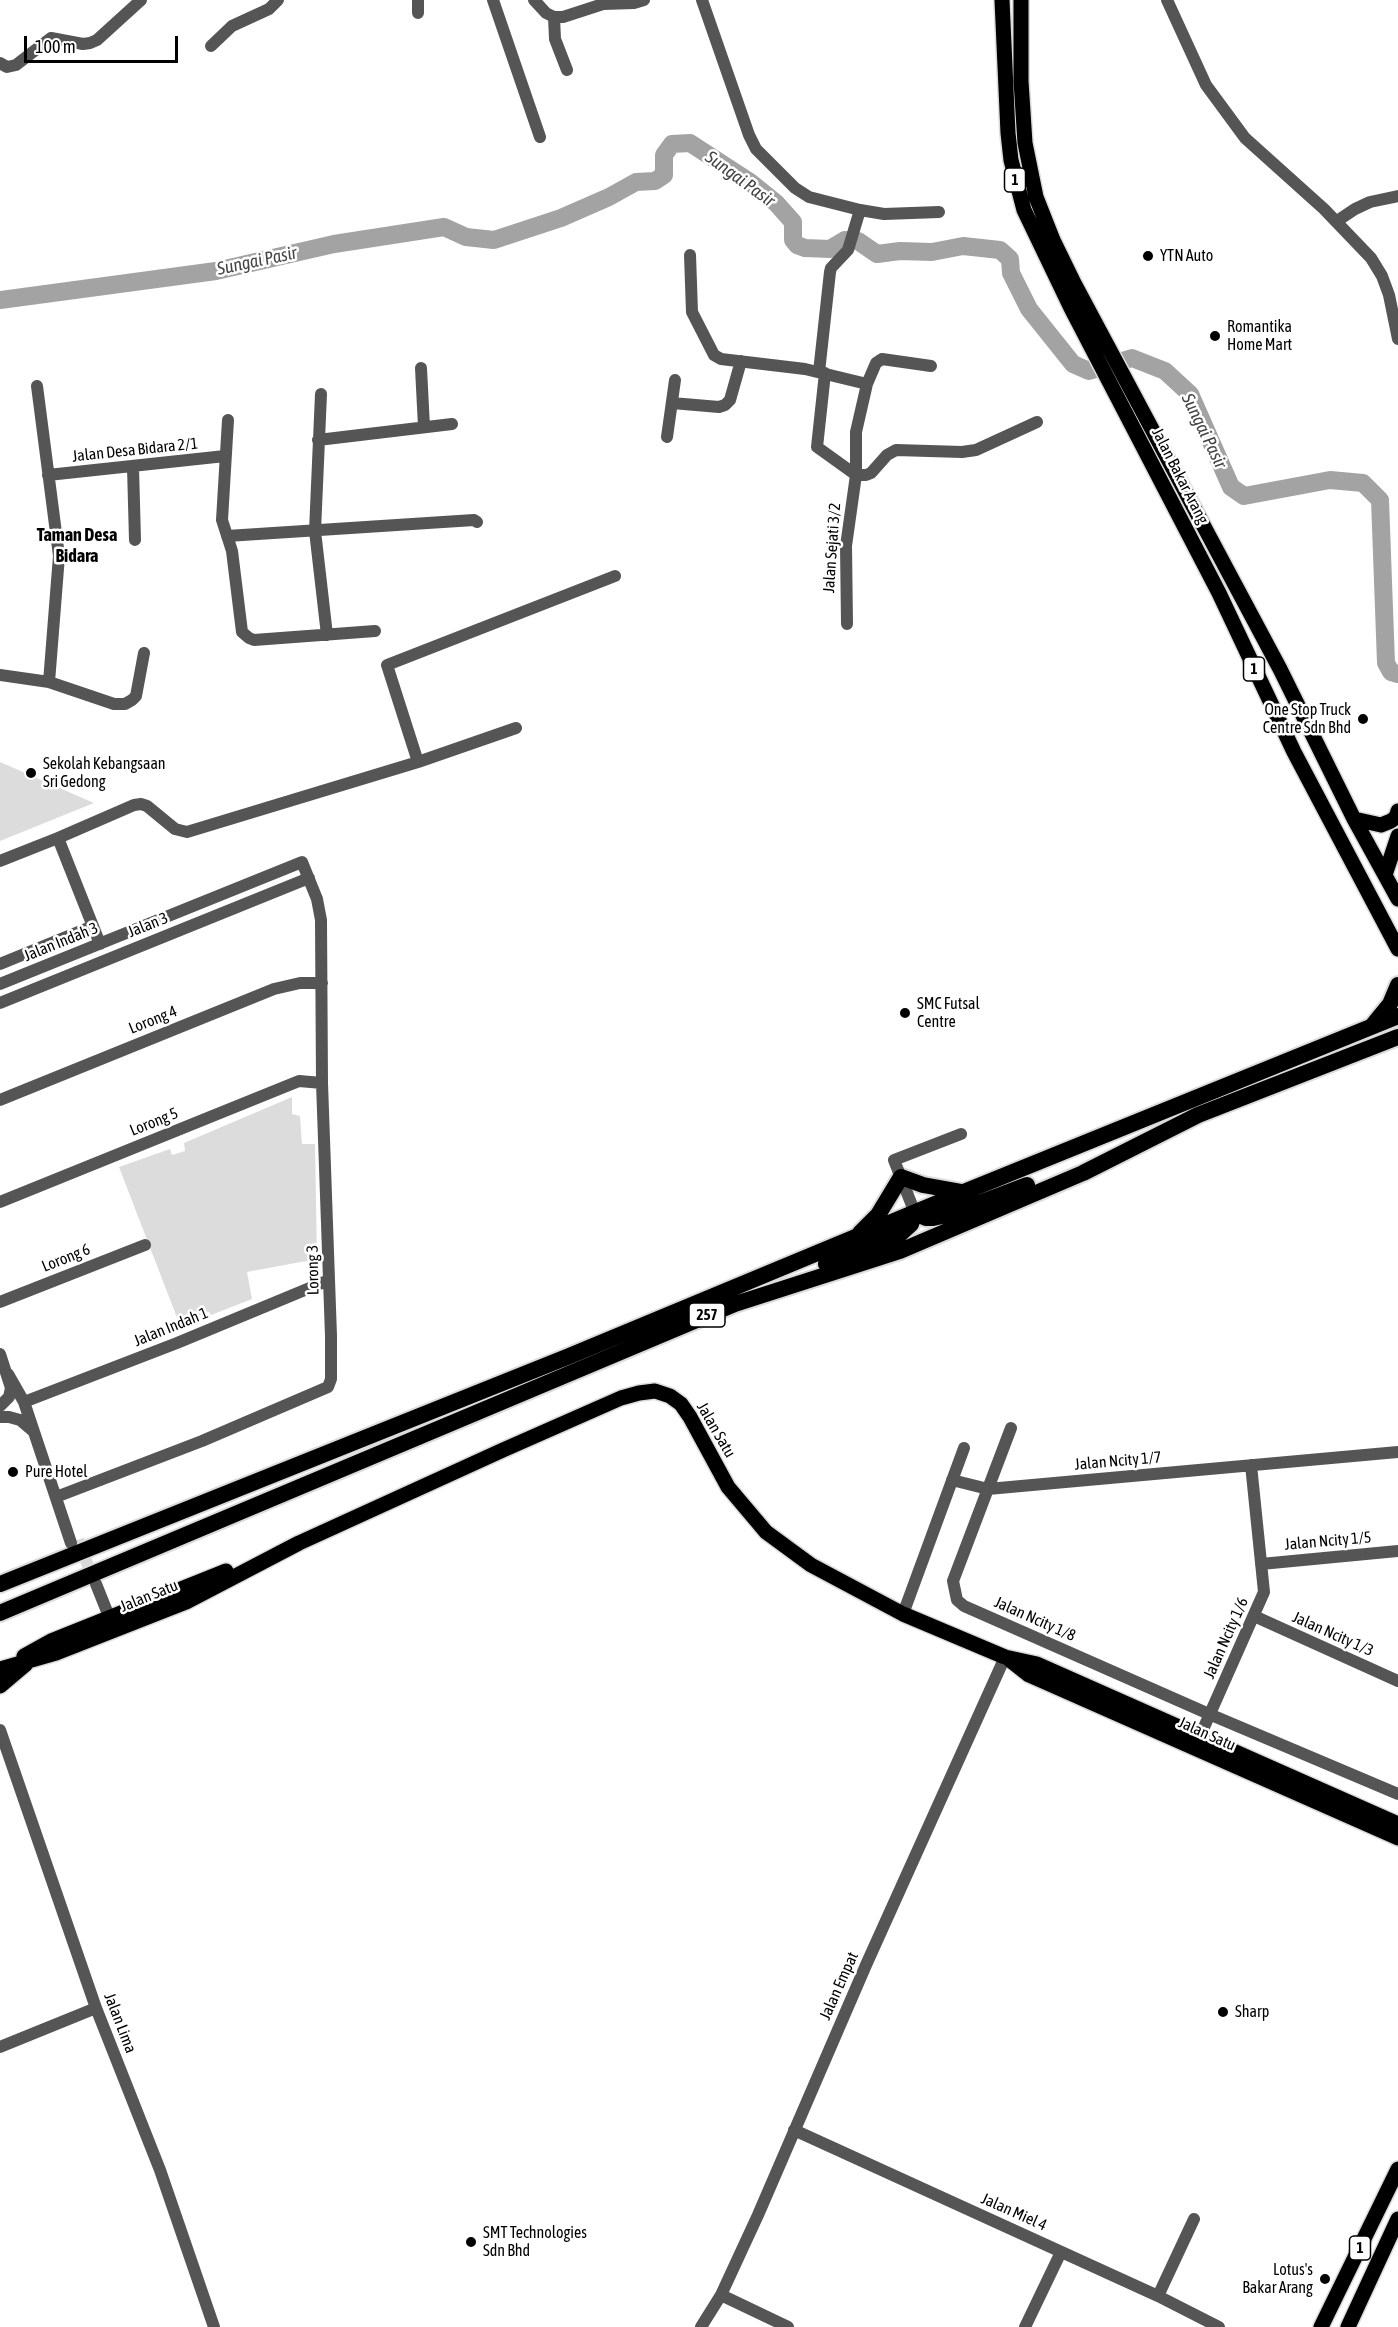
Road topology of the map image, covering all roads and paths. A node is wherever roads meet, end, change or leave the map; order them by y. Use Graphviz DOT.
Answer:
graph roads {
  1 [pos="141,0"];
  2 [pos="278,0"];
  3 [pos="418,0"];
  4 [pos="493,0"];
  5 [pos="534,0"];
  6 [pos="644,0"];
  7 [pos="702,0"];
  8 [pos="1002,0"];
  9 [pos="1021,0"];
  10 [pos="1167,0"];
  11 [pos="418,13"];
  12 [pos="554,17"];
  13 [pos="211,46"];
  14 [pos="0,63"];
  15 [pos="567,70"];
  16 [pos="540,137"];
  17 [pos="1398,196"];
  18 [pos="860,210"];
  19 [pos="939,212"];
  20 [pos="1337,221"];
  21 [pos="690,255"];
  22 [pos="1398,339"];
  23 [pos="1097,341"];
  24 [pos="741,362"];
  25 [pos="932,366"];
  26 [pos="421,368"];
  27 [pos="822,373"];
  28 [pos="675,380"];
  29 [pos="1120,383"];
  30 [pos="867,384"];
  31 [pos="37,386"];
  32 [pos="321,394"];
  33 [pos="672,403"];
  34 [pos="228,420"];
  35 [pos="1037,422"];
  36 [pos="452,424"];
  37 [pos="424,427"];
  38 [pos="667,437"];
  39 [pos="318,440"];
  40 [pos="225,456"];
  41 [pos="133,467"];
  42 [pos="48,475"];
  43 [pos="856,475"];
  44 [pos="477,522"];
  45 [pos="315,531"];
  46 [pos="227,536"];
  47 [pos="135,540"];
  48 [pos="615,576"];
  49 [pos="847,624"];
  50 [pos="375,631"];
  51 [pos="327,635"];
  52 [pos="144,653"];
  53 [pos="0,675"];
  54 [pos="49,682"];
  55 [pos="516,728"];
  56 [pos="418,762"];
  57 [pos="1398,812"];
  58 [pos="1353,819"];
  59 [pos="1398,836"];
  60 [pos="58,838"];
  61 [pos="0,861"];
  62 [pos="302,862"];
  63 [pos="1385,875"];
  64 [pos="309,878"];
  65 [pos="1398,899"];
  66 [pos="93,926"];
  67 [pos="100,944"];
  68 [pos="1398,949"];
  69 [pos="0,964"];
  70 [pos="322,983"];
  71 [pos="0,984"];
  72 [pos="1398,985"];
  73 [pos="0,1003"];
  74 [pos="1398,1016"];
  75 [pos="1369,1028"];
  76 [pos="1398,1037"];
  77 [pos="1398,1045"];
  78 [pos="1377,1046"];
  79 [pos="322,1083"];
  80 [pos="0,1100"];
  81 [pos="961,1134"];
  82 [pos="1083,1173"];
  83 [pos="901,1176"];
  84 [pos="964,1192"];
  85 [pos="0,1202"];
  86 [pos="915,1213"];
  87 [pos="856,1238"];
  88 [pos="145,1245"];
  89 [pos="329,1280"];
  90 [pos="0,1302"];
  91 [pos="735,1304"];
  92 [pos="0,1354"];
  93 [pos="8,1374"];
  94 [pos="24,1402"];
  95 [pos="1,1409"];
  96 [pos="1011,1428"];
  97 [pos="34,1432"];
  98 [pos="964,1448"];
  99 [pos="1398,1452"];
  100 [pos="1251,1465"];
  101 [pos="952,1480"];
  102 [pos="988,1489"];
  103 [pos="56,1498"];
  104 [pos="74,1541"];
  105 [pos="1398,1551"];
  106 [pos="1261,1564"];
  107 [pos="0,1584"];
  108 [pos="92,1585"];
  109 [pos="40,1596"];
  110 [pos="0,1604"];
  111 [pos="0,1613"];
  112 [pos="903,1614"];
  113 [pos="1254,1616"];
  114 [pos="108,1625"];
  115 [pos="1005,1657"];
  116 [pos="31,1660"];
  117 [pos="3,1668"];
  118 [pos="1398,1681"];
  119 [pos="0,1686"];
  120 [pos="1209,1714"];
  121 [pos="0,1730"];
  122 [pos="1198,1742"];
  123 [pos="1398,1793"];
  124 [pos="1398,1824"];
  125 [pos="1398,1838"];
  126 [pos="96,2008"];
  127 [pos="0,2047"];
  128 [pos="794,2130"];
  129 [pos="1398,2169"];
  130 [pos="1194,2219"];
  131 [pos="1398,2219"];
  132 [pos="1061,2252"];
  133 [pos="721,2295"];
  134 [pos="1158,2296"];
  135 [pos="214,2327"];
  136 [pos="701,2327"];
  137 [pos="789,2327"];
  138 [pos="1025,2327"];
  139 [pos="1220,2327"];
  140 [pos="1321,2327"];
  141 [pos="1348,2327"];
  1 -- 14 [label="street"];
  2 -- 13 [label="street"];
  3 -- 11 [label="street"];
  4 -- 16 [label="street"];
  5 -- 12 [label="street"];
  6 -- 12 [label="street"];
  7 -- 18 [label="street"];
  8 -- 23 [label="main road, Jalan Bakar Arang / 1"];
  9 -- 23 [label="main road, Jalan Bakar Arang / 1"];
  10 -- 20 [label="street"];
  12 -- 15 [label="street"];
  17 -- 20 [label="street"];
  18 -- 19 [label="street"];
  18 -- 27 [label="street"];
  20 -- 22 [label="street"];
  21 -- 24 [label="street"];
  23 -- 29 [label="main road, Jalan Bakar Arang / 1"];
  24 -- 27 [label="street"];
  24 -- 33 [label="street"];
  25 -- 30 [label="street, Jalan Sejati 3/2"];
  26 -- 37 [label="street"];
  27 -- 30 [label="street"];
  27 -- 43 [label="street"];
  28 -- 33 [label="street"];
  29 -- 58 [label="main road, Jalan Bakar Arang / 1"];
  29 -- 68 [label="main road, Jalan Bakar Arang / 1"];
  30 -- 43 [label="street, Jalan Sejati 3/2"];
  31 -- 42 [label="street"];
  32 -- 39 [label="street"];
  33 -- 38 [label="street"];
  34 -- 40 [label="street"];
  35 -- 43 [label="street"];
  36 -- 37 [label="street"];
  37 -- 39 [label="street"];
  39 -- 45 [label="street"];
  40 -- 41 [label="street, Jalan Desa Bidara 2/1"];
  40 -- 46 [label="street"];
  41 -- 42 [label="street, Jalan Desa Bidara 2/1"];
  41 -- 47 [label="street"];
  42 -- 54 [label="street"];
  43 -- 49 [label="street, Jalan Sejati 3/2"];
  44 -- 45 [label="street"];
  45 -- 46 [label="street"];
  45 -- 51 [label="street"];
  46 -- 51 [label="street"];
  48 -- 56 [label="street"];
  50 -- 51 [label="street"];
  52 -- 54 [label="street"];
  53 -- 54 [label="street"];
  55 -- 56 [label="street"];
  56 -- 60 [label="street"];
  57 -- 58 [label="main road"];
  58 -- 63 [label="main road, Jalan Bakar Arang / 1"];
  59 -- 63 [label="main road"];
  60 -- 61 [label="street"];
  60 -- 66 [label="street"];
  62 -- 64 [label="street, Lorong 3"];
  62 -- 67 [label="street, Jalan Indah 3"];
  63 -- 65 [label="main road, Jalan Bakar Arang / 1"];
  64 -- 70 [label="street, Lorong 3"];
  64 -- 73 [label="street, Jalan 3"];
  66 -- 67 [label="street"];
  66 -- 69 [label="street"];
  67 -- 71 [label="street, Jalan Indah 3"];
  70 -- 79 [label="street, Lorong 3"];
  70 -- 80 [label="street, Lorong 4"];
  72 -- 75 [label="highway"];
  74 -- 75 [label="highway, 257"];
  75 -- 84 [label="highway, 257"];
  76 -- 78 [label="highway, 257"];
  77 -- 78 [label="highway"];
  78 -- 82 [label="highway, 257"];
  79 -- 85 [label="street, Lorong 5"];
  79 -- 89 [label="street, Lorong 3"];
  81 -- 83 [label="street"];
  82 -- 86 [label="highway"];
  82 -- 91 [label="highway, 257"];
  83 -- 84 [label="highway"];
  83 -- 86 [label="street"];
  83 -- 87 [label="highway"];
  84 -- 86 [label="highway, 257"];
  86 -- 87 [label="highway, 257"];
  86 -- 91 [label="highway"];
  87 -- 107 [label="highway, 257"];
  88 -- 90 [label="street, Lorong 6"];
  89 -- 94 [label="street, Jalan Indah 1"];
  89 -- 103 [label="street, Lorong 3"];
  91 -- 109 [label="highway, 257"];
  92 -- 93 [label="street"];
  93 -- 94 [label="street"];
  93 -- 95 [label="street"];
  94 -- 97 [label="street"];
  95 -- 97 [label="street"];
  96 -- 102 [label="street"];
  97 -- 103 [label="street"];
  98 -- 101 [label="street"];
  99 -- 100 [label="street, Jalan Ncity 1/7"];
  100 -- 102 [label="street, Jalan Ncity 1/7"];
  100 -- 106 [label="street, Jalan Ncity 1/6"];
  101 -- 102 [label="street, Jalan Ncity 1/7"];
  101 -- 112 [label="street"];
  102 -- 120 [label="street, Jalan Ncity 1/8"];
  103 -- 104 [label="street"];
  105 -- 106 [label="street, Jalan Ncity 1/5"];
  106 -- 113 [label="street, Jalan Ncity 1/6"];
  108 -- 114 [label="street"];
  109 -- 110 [label="highway"];
  109 -- 111 [label="highway, 257"];
  112 -- 114 [label="main road, Jalan Satu"];
  112 -- 115 [label="main road, Jalan Satu"];
  113 -- 118 [label="street, Jalan Ncity 1/3"];
  113 -- 120 [label="street, Jalan Ncity 1/6"];
  114 -- 116 [label="main road, Jalan Satu"];
  114 -- 117 [label="main road, Jalan Satu"];
  115 -- 122 [label="main road, Jalan Satu"];
  115 -- 128 [label="street, Jalan Empat"];
  116 -- 117 [label="main road, Jalan Satu"];
  116 -- 119 [label="main road"];
  120 -- 122 [label="street, Jalan Ncity 1/6"];
  120 -- 123 [label="street"];
  121 -- 126 [label="street, Jalan Lima"];
  122 -- 124 [label="main road, Jalan Satu"];
  122 -- 125 [label="main road, Jalan Satu"];
  126 -- 127 [label="street"];
  126 -- 135 [label="street, Jalan Lima"];
  128 -- 132 [label="street, Jalan Miel 4"];
  128 -- 133 [label="street, Jalan Empat"];
  129 -- 140 [label="main road, 1"];
  130 -- 134 [label="street"];
  131 -- 141 [label="main road, 1"];
  132 -- 134 [label="street, Jalan Miel 4"];
  132 -- 138 [label="street"];
  133 -- 136 [label="street, Jalan Empat"];
  133 -- 137 [label="street"];
  134 -- 139 [label="street, Jalan Miel 4"];
}
